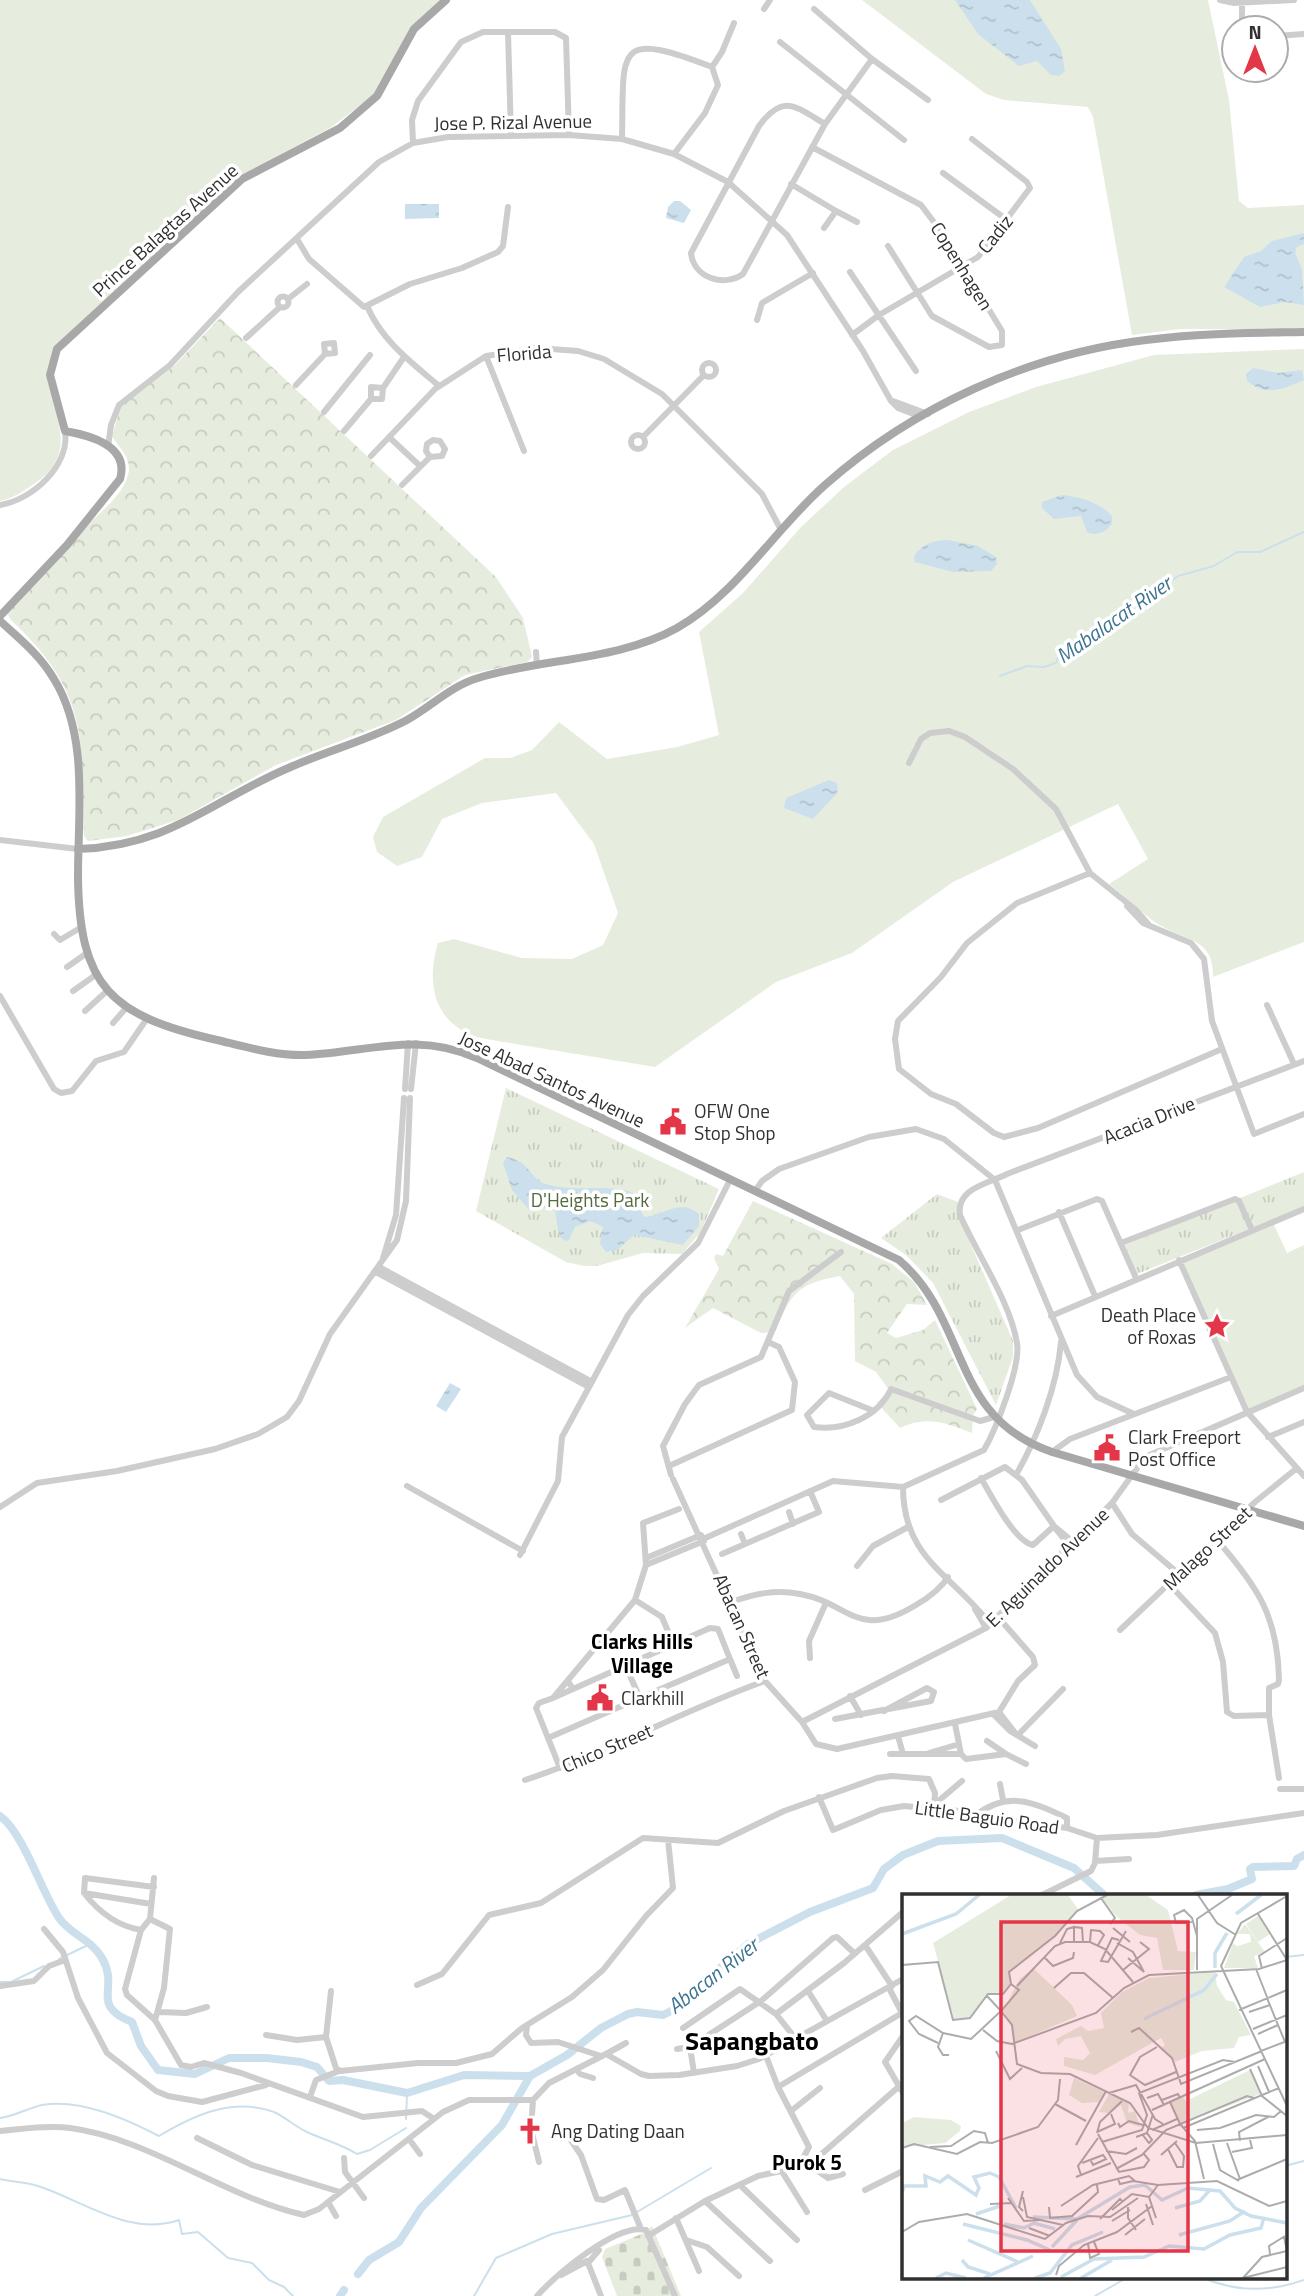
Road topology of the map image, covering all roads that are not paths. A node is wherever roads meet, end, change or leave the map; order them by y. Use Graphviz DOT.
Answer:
graph roads {
  1 [pos="446,0"];
  2 [pos="770,0"];
  3 [pos="1220,0"];
  4 [pos="1294,0"];
  5 [pos="1242,2"];
  6 [pos="764,9"];
  7 [pos="814,9"];
  8 [pos="1242,14"];
  9 [pos="734,23"];
  10 [pos="508,32"];
  11 [pos="780,42"];
  12 [pos="872,59"];
  13 [pos="712,67"];
  14 [pos="845,94"];
  15 [pos="928,100"];
  16 [pos="825,124"];
  17 [pos="569,135"];
  18 [pos="511,136"];
  19 [pos="622,139"];
  20 [pos="971,139"];
  21 [pos="904,140"];
  22 [pos="413,143"];
  23 [pos="812,147"];
  24 [pos="674,154"];
  25 [pos="943,173"];
  26 [pos="728,183"];
  27 [pos="791,184"];
  28 [pos="508,207"];
  29 [pos="836,211"];
  30 [pos="771,218"];
  31 [pos="1007,220"];
  32 [pos="857,222"];
  33 [pos="824,228"];
  34 [pos="296,239"];
  35 [pos="888,246"];
  36 [pos="963,265"];
  37 [pos="850,272"];
  38 [pos="813,273"];
  39 [pos="307,284"];
  40 [pos="915,292"];
  41 [pos="367,306"];
  42 [pos="879,315"];
  43 [pos="757,320"];
  44 [pos="1304,332"];
  45 [pos="852,335"];
  46 [pos="246,338"];
  47 [pos="325,354"];
  48 [pos="370,355"];
  49 [pos="486,356"];
  50 [pos="404,357"];
  51 [pos="916,371"];
  52 [pos="704,375"];
  53 [pos="296,385"];
  54 [pos="439,386"];
  55 [pos="383,388"];
  56 [pos="371,399"];
  57 [pos="672,405"];
  58 [pos="324,412"];
  59 [pos="925,416"];
  60 [pos="65,430"];
  61 [pos="344,431"];
  62 [pos="389,436"];
  63 [pos="643,437"];
  64 [pos="108,447"];
  65 [pos="524,451"];
  66 [pos="371,456"];
  67 [pos="430,457"];
  68 [pos="420,466"];
  69 [pos="402,485"];
  70 [pos="0,505"];
  71 [pos="780,528"];
  72 [pos="0,616"];
  73 [pos="0,621"];
  74 [pos="536,652"];
  75 [pos="537,665"];
  76 [pos="909,763"];
  77 [pos="0,840"];
  78 [pos="78,849"];
  79 [pos="1090,873"];
  80 [pos="80,928"];
  81 [pos="54,934"];
  82 [pos="87,953"];
  83 [pos="67,967"];
  84 [pos="97,974"];
  85 [pos="108,990"];
  86 [pos="73,991"];
  87 [pos="0,996"];
  88 [pos="1267,1005"];
  89 [pos="127,1007"];
  90 [pos="85,1011"];
  91 [pos="146,1020"];
  92 [pos="113,1023"];
  93 [pos="412,1043"];
  94 [pos="1222,1049"];
  95 [pos="1304,1060"];
  96 [pos="1294,1064"];
  97 [pos="1236,1085"];
  98 [pos="408,1089"];
  99 [pos="407,1098"];
  100 [pos="1304,1114"];
  101 [pos="730,1181"];
  102 [pos="995,1181"];
  103 [pos="755,1191"];
  104 [pos="1304,1209"];
  105 [pos="1059,1212"];
  106 [pos="1018,1230"];
  107 [pos="1252,1230"];
  108 [pos="850,1238"];
  109 [pos="1121,1243"];
  110 [pos="1179,1260"];
  111 [pos="379,1268"];
  112 [pos="1136,1278"];
  113 [pos="1095,1296"];
  114 [pos="1051,1315"];
  115 [pos="1061,1340"];
  116 [pos="768,1342"];
  117 [pos="1231,1377"];
  118 [pos="591,1385"];
  119 [pos="1304,1388"];
  120 [pos="874,1411"];
  121 [pos="1247,1412"];
  122 [pos="1134,1414"];
  123 [pos="995,1418"];
  124 [pos="1304,1422"];
  125 [pos="1268,1437"];
  126 [pos="1033,1445"];
  127 [pos="1052,1452"];
  128 [pos="669,1466"];
  129 [pos="1297,1468"];
  130 [pos="1016,1475"];
  131 [pos="1130,1475"];
  132 [pos="1304,1476"];
  133 [pos="981,1478"];
  134 [pos="407,1486"];
  135 [pos="903,1487"];
  136 [pos="810,1491"];
  137 [pos="941,1500"];
  138 [pos="1112,1503"];
  139 [pos="0,1507"];
  140 [pos="679,1508"];
  141 [pos="1248,1510"];
  142 [pos="789,1512"];
  143 [pos="793,1524"];
  144 [pos="1304,1526"];
  145 [pos="908,1527"];
  146 [pos="1055,1528"];
  147 [pos="741,1534"];
  148 [pos="703,1539"];
  149 [pos="1217,1540"];
  150 [pos="1071,1543"];
  151 [pos="745,1544"];
  152 [pos="722,1554"];
  153 [pos="646,1562"];
  154 [pos="857,1566"];
  155 [pos="1179,1574"];
  156 [pos="948,1577"];
  157 [pos="1168,1583"];
  158 [pos="635,1600"];
  159 [pos="731,1602"];
  160 [pos="825,1605"];
  161 [pos="998,1617"];
  162 [pos="988,1626"];
  163 [pos="1120,1630"];
  164 [pos="674,1646"];
  165 [pos="810,1658"];
  166 [pos="730,1659"];
  167 [pos="626,1667"];
  168 [pos="737,1676"];
  169 [pos="568,1681"];
  170 [pos="765,1681"];
  171 [pos="573,1689"];
  172 [pos="1063,1689"];
  173 [pos="850,1696"];
  174 [pos="553,1698"];
  175 [pos="640,1698"];
  176 [pos="907,1698"];
  177 [pos="911,1706"];
  178 [pos="884,1711"];
  179 [pos="997,1714"];
  180 [pos="1269,1714"];
  181 [pos="861,1715"];
  182 [pos="835,1719"];
  183 [pos="802,1722"];
  184 [pos="955,1724"];
  185 [pos="1017,1734"];
  186 [pos="898,1736"];
  187 [pos="548,1738"];
  188 [pos="986,1741"];
  189 [pos="959,1744"];
  190 [pos="1035,1746"];
  191 [pos="890,1754"];
  192 [pos="903,1754"];
  193 [pos="927,1754"];
  194 [pos="961,1754"];
  195 [pos="1006,1754"];
  196 [pos="1026,1764"];
  197 [pos="560,1768"];
  198 [pos="1279,1778"];
  199 [pos="525,1780"];
  200 [pos="961,1782"];
  201 [pos="1000,1784"];
  202 [pos="1280,1789"];
  203 [pos="1304,1789"];
  204 [pos="819,1797"];
  205 [pos="1003,1800"];
  206 [pos="935,1805"];
  207 [pos="1304,1813"];
  208 [pos="975,1816"];
  209 [pos="1067,1828"];
  210 [pos="1097,1838"];
  211 [pos="668,1840"];
  212 [pos="1129,1859"];
  213 [pos="1094,1865"];
  214 [pos="154,1878"];
  215 [pos="154,1887"];
  216 [pos="84,1893"];
  217 [pos="1044,1894"];
  218 [pos="150,1904"];
  219 [pos="902,1913"];
  220 [pos="149,1919"];
  221 [pos="44,1929"];
  222 [pos="141,1930"];
  223 [pos="865,1945"];
  224 [pos="854,1953"];
  225 [pos="64,1957"];
  226 [pos="902,1980"];
  227 [pos="417,1985"];
  228 [pos="0,1986"];
  229 [pos="890,1987"];
  230 [pos="331,1991"];
  231 [pos="808,1992"];
  232 [pos="761,2001"];
  233 [pos="206,2007"];
  234 [pos="159,2012"];
  235 [pos="902,2013"];
  236 [pos="776,2014"];
  237 [pos="902,2016"];
  238 [pos="155,2020"];
  239 [pos="827,2021"];
  240 [pos="527,2026"];
  241 [pos="682,2028"];
  242 [pos="266,2035"];
  243 [pos="326,2037"];
  244 [pos="902,2037"];
  245 [pos="796,2039"];
  246 [pos="626,2043"];
  247 [pos="690,2047"];
  248 [pos="677,2049"];
  249 [pos="604,2055"];
  250 [pos="766,2056"];
  251 [pos="576,2069"];
  252 [pos="340,2071"];
  253 [pos="694,2073"];
  254 [pos="593,2078"];
  255 [pos="268,2084"];
  256 [pos="778,2087"];
  257 [pos="820,2088"];
  258 [pos="902,2088"];
  259 [pos="310,2097"];
  260 [pos="532,2100"];
  261 [pos="791,2110"];
  262 [pos="434,2119"];
  263 [pos="0,2131"];
  264 [pos="197,2138"];
  265 [pos="409,2139"];
  266 [pos="570,2139"];
  267 [pos="420,2154"];
  268 [pos="344,2158"];
  269 [pos="539,2162"];
  270 [pos="809,2165"];
  271 [pos="799,2166"];
  272 [pos="781,2170"];
  273 [pos="902,2172"];
  274 [pos="843,2174"];
  275 [pos="353,2182"];
  276 [pos="741,2186"];
  277 [pos="865,2190"];
  278 [pos="340,2192"];
  279 [pos="363,2199"];
  280 [pos="705,2201"];
  281 [pos="328,2202"];
  282 [pos="807,2212"];
  283 [pos="336,2216"];
  284 [pos="676,2218"];
  285 [pos="641,2229"];
  286 [pos="648,2236"];
  287 [pos="686,2240"];
  288 [pos="797,2240"];
  289 [pos="605,2244"];
  290 [pos="587,2261"];
  291 [pos="770,2261"];
  292 [pos="699,2272"];
  293 [pos="739,2276"];
  294 [pos="553,2278"];
  295 [pos="537,2296"];
  296 [pos="601,2296"];
  297 [pos="675,2296"];
  1 -- 60 [label="main road, Prince Balagtas Avenue"];
  2 -- 6 [label="street"];
  3 -- 5 [label="street"];
  4 -- 5 [label="street"];
  5 -- 8 [label="street"];
  7 -- 12 [label="street"];
  9 -- 13 [label="street"];
  10 -- 17 [label="street"];
  10 -- 18 [label="street"];
  10 -- 22 [label="street"];
  11 -- 14 [label="street"];
  12 -- 14 [label="street"];
  12 -- 15 [label="street"];
  13 -- 19 [label="street"];
  13 -- 24 [label="street"];
  14 -- 16 [label="street"];
  14 -- 21 [label="street"];
  16 -- 23 [label="street"];
  16 -- 26 [label="street"];
  17 -- 18 [label="street, Jose P. Rizal Avenue"];
  17 -- 19 [label="street, Jose P. Rizal Avenue"];
  18 -- 22 [label="street, Jose P. Rizal Avenue"];
  19 -- 24 [label="street, Jose P. Rizal Avenue"];
  20 -- 31 [label="street, Cadiz"];
  22 -- 34 [label="street, Jose P. Rizal Avenue"];
  23 -- 27 [label="street"];
  23 -- 36 [label="street, Copenhagen"];
  24 -- 26 [label="street, Jose P. Rizal Avenue"];
  25 -- 31 [label="street"];
  26 -- 30 [label="street, Jose P. Rizal Avenue"];
  26 -- 30 [label="street"];
  27 -- 29 [label="street"];
  27 -- 30 [label="street"];
  28 -- 41 [label="street"];
  29 -- 32 [label="street"];
  29 -- 33 [label="street"];
  30 -- 38 [label="street, Jose P. Rizal Avenue"];
  31 -- 36 [label="street, Cadiz"];
  34 -- 41 [label="street"];
  34 -- 64 [label="street, Jose P. Rizal Avenue"];
  35 -- 40 [label="street"];
  36 -- 40 [label="street, Cadiz"];
  36 -- 40 [label="street, Copenhagen"];
  37 -- 42 [label="street"];
  38 -- 43 [label="street"];
  38 -- 45 [label="street, Jose P. Rizal Avenue"];
  39 -- 46 [label="street"];
  40 -- 42 [label="street, Cadiz"];
  41 -- 50 [label="street"];
  42 -- 45 [label="street, Cadiz"];
  42 -- 51 [label="street"];
  44 -- 59 [label="main road"];
  45 -- 59 [label="street, Jose P. Rizal Avenue"];
  47 -- 53 [label="street"];
  48 -- 58 [label="street"];
  49 -- 54 [label="street, Florida"];
  49 -- 57 [label="street, Florida"];
  49 -- 65 [label="street"];
  50 -- 54 [label="street"];
  50 -- 55 [label="street"];
  52 -- 57 [label="street"];
  54 -- 62 [label="street, Florida"];
  55 -- 56 [label="street"];
  55 -- 56 [label="street"];
  56 -- 61 [label="street"];
  57 -- 63 [label="street"];
  57 -- 71 [label="street, Florida"];
  59 -- 71 [label="main road"];
  60 -- 64 [label="main road"];
  60 -- 70 [label="street"];
  62 -- 66 [label="street, Florida"];
  62 -- 68 [label="street"];
  64 -- 72 [label="main road"];
  67 -- 68 [label="street"];
  68 -- 69 [label="street"];
  71 -- 75 [label="main road"];
  73 -- 78 [label="main road, Jose Abad Santos Avenue"];
  74 -- 75 [label="street"];
  75 -- 78 [label="main road"];
  76 -- 79 [label="street"];
  77 -- 78 [label="street"];
  78 -- 80 [label="main road, Jose Abad Santos Avenue"];
  79 -- 94 [label="street"];
  79 -- 94 [label="street"];
  80 -- 81 [label="street"];
  80 -- 82 [label="main road, Jose Abad Santos Avenue"];
  82 -- 83 [label="street"];
  82 -- 84 [label="main road, Jose Abad Santos Avenue"];
  84 -- 85 [label="main road, Jose Abad Santos Avenue"];
  84 -- 86 [label="street"];
  85 -- 89 [label="main road, Jose Abad Santos Avenue"];
  85 -- 90 [label="street"];
  87 -- 91 [label="street"];
  88 -- 96 [label="street"];
  89 -- 91 [label="main road, Jose Abad Santos Avenue"];
  89 -- 92 [label="street"];
  91 -- 93 [label="main road, Jose Abad Santos Avenue"];
  93 -- 98 [label="street"];
  93 -- 101 [label="main road, Jose Abad Santos Avenue"];
  94 -- 97 [label="street"];
  95 -- 96 [label="street, Acacia Drive"];
  96 -- 97 [label="street, Acacia Drive"];
  97 -- 100 [label="street"];
  97 -- 102 [label="street, Acacia Drive"];
  99 -- 111 [label="street"];
  101 -- 103 [label="main road, Jose Abad Santos Avenue"];
  101 -- 118 [label="street"];
  102 -- 103 [label="street"];
  102 -- 106 [label="street"];
  102 -- 123 [label="street, Acacia Drive"];
  103 -- 108 [label="main road, Jose Abad Santos Avenue"];
  104 -- 107 [label="street"];
  105 -- 106 [label="street"];
  105 -- 109 [label="street"];
  105 -- 113 [label="street"];
  106 -- 114 [label="street"];
  107 -- 109 [label="street"];
  107 -- 110 [label="street"];
  108 -- 116 [label="street"];
  108 -- 123 [label="main road, Jose Abad Santos Avenue"];
  109 -- 112 [label="street"];
  110 -- 112 [label="street"];
  110 -- 117 [label="street"];
  111 -- 118 [label="street"];
  111 -- 139 [label="street"];
  112 -- 113 [label="street"];
  113 -- 114 [label="street"];
  114 -- 115 [label="street"];
  115 -- 122 [label="street"];
  115 -- 126 [label="street"];
  116 -- 128 [label="street, Abacan Street"];
  116 -- 128 [label="street"];
  117 -- 121 [label="street"];
  117 -- 122 [label="street"];
  118 -- 134 [label="street"];
  119 -- 121 [label="street, E. Aguinaldo Avenue"];
  120 -- 120 [label="street"];
  120 -- 123 [label="street"];
  121 -- 125 [label="street"];
  121 -- 131 [label="street, E. Aguinaldo Avenue"];
  122 -- 127 [label="street"];
  123 -- 126 [label="main road, Jose Abad Santos Avenue"];
  123 -- 135 [label="street, Acacia Drive"];
  124 -- 125 [label="street"];
  125 -- 129 [label="street"];
  126 -- 127 [label="main road, Jose Abad Santos Avenue"];
  126 -- 130 [label="street"];
  127 -- 131 [label="main road, Jose Abad Santos Avenue"];
  128 -- 148 [label="street, Abacan Street"];
  129 -- 132 [label="street"];
  129 -- 141 [label="street, Malago Street"];
  130 -- 133 [label="street"];
  130 -- 146 [label="street"];
  131 -- 138 [label="street, E. Aguinaldo Avenue"];
  131 -- 141 [label="main road, Jose Abad Santos Avenue"];
  133 -- 137 [label="street"];
  133 -- 146 [label="street"];
  135 -- 136 [label="street"];
  135 -- 145 [label="street"];
  136 -- 143 [label="street"];
  136 -- 148 [label="street"];
  138 -- 150 [label="street, E. Aguinaldo Avenue"];
  138 -- 155 [label="street"];
  140 -- 153 [label="street"];
  141 -- 144 [label="main road, Jose Abad Santos Avenue"];
  141 -- 149 [label="street, Malago Street"];
  142 -- 143 [label="street"];
  143 -- 151 [label="street"];
  145 -- 154 [label="street"];
  145 -- 156 [label="street"];
  146 -- 150 [label="street"];
  147 -- 151 [label="street"];
  148 -- 153 [label="street"];
  148 -- 159 [label="street, Abacan Street"];
  149 -- 155 [label="street, Malago Street"];
  149 -- 180 [label="street"];
  150 -- 161 [label="street, E. Aguinaldo Avenue"];
  151 -- 152 [label="street"];
  153 -- 158 [label="street"];
  155 -- 157 [label="street, Malago Street"];
  156 -- 160 [label="street"];
  156 -- 162 [label="street"];
  157 -- 163 [label="street, Malago Street"];
  157 -- 180 [label="street"];
  158 -- 164 [label="street"];
  158 -- 169 [label="street"];
  159 -- 160 [label="street"];
  159 -- 170 [label="street, Abacan Street"];
  160 -- 165 [label="street"];
  161 -- 162 [label="street, E. Aguinaldo Avenue"];
  161 -- 179 [label="street"];
  162 -- 173 [label="street, E. Aguinaldo Avenue"];
  164 -- 166 [label="street"];
  164 -- 167 [label="street"];
  166 -- 168 [label="street"];
  166 -- 175 [label="street"];
  167 -- 171 [label="street"];
  167 -- 175 [label="street"];
  169 -- 171 [label="street"];
  169 -- 174 [label="street"];
  170 -- 183 [label="street, Abacan Street"];
  170 -- 197 [label="street, Chico Street"];
  171 -- 174 [label="street"];
  172 -- 185 [label="street"];
  173 -- 181 [label="street"];
  173 -- 183 [label="street, E. Aguinaldo Avenue"];
  174 -- 187 [label="street"];
  175 -- 187 [label="street"];
  176 -- 177 [label="street"];
  176 -- 177 [label="street"];
  176 -- 178 [label="street"];
  177 -- 178 [label="street"];
  178 -- 181 [label="street"];
  179 -- 184 [label="street, Abacan Street"];
  179 -- 185 [label="street"];
  180 -- 198 [label="street"];
  181 -- 182 [label="street"];
  183 -- 186 [label="street, Abacan Street"];
  184 -- 186 [label="street, Abacan Street"];
  184 -- 189 [label="street"];
  185 -- 190 [label="street"];
  186 -- 192 [label="street"];
  187 -- 197 [label="street"];
  188 -- 195 [label="street"];
  189 -- 193 [label="street"];
  189 -- 194 [label="street"];
  191 -- 192 [label="street"];
  192 -- 193 [label="street"];
  193 -- 194 [label="street"];
  194 -- 195 [label="street"];
  195 -- 196 [label="street"];
  197 -- 199 [label="street, Chico Street"];
  200 -- 206 [label="street"];
  201 -- 205 [label="street"];
  202 -- 203 [label="street"];
  204 -- 206 [label="street"];
  204 -- 206 [label="street, Little Baguio Road"];
  204 -- 211 [label="street"];
  205 -- 208 [label="street"];
  205 -- 209 [label="street"];
  206 -- 208 [label="street, Little Baguio Road"];
  207 -- 210 [label="street"];
  208 -- 209 [label="street, Little Baguio Road"];
  209 -- 210 [label="street, Little Baguio Road"];
  210 -- 213 [label="street"];
  211 -- 227 [label="street"];
  211 -- 240 [label="street"];
  212 -- 213 [label="street"];
  213 -- 217 [label="street"];
  214 -- 215 [label="street"];
  215 -- 216 [label="street"];
  215 -- 218 [label="street"];
  216 -- 218 [label="street"];
  216 -- 222 [label="street"];
  218 -- 220 [label="street"];
  219 -- 223 [label="street"];
  220 -- 222 [label="street"];
  220 -- 234 [label="street"];
  221 -- 225 [label="street"];
  222 -- 238 [label="street"];
  223 -- 224 [label="street"];
  223 -- 229 [label="street"];
  224 -- 231 [label="street"];
  224 -- 232 [label="street"];
  225 -- 228 [label="street"];
  225 -- 255 [label="street"];
  226 -- 229 [label="street"];
  229 -- 235 [label="street"];
  229 -- 239 [label="street"];
  230 -- 243 [label="street"];
  231 -- 236 [label="street"];
  231 -- 239 [label="street"];
  232 -- 236 [label="street"];
  232 -- 241 [label="street"];
  232 -- 247 [label="street"];
  233 -- 234 [label="street"];
  234 -- 238 [label="street"];
  236 -- 245 [label="street"];
  237 -- 256 [label="street"];
  238 -- 255 [label="street"];
  239 -- 245 [label="street"];
  240 -- 249 [label="street"];
  240 -- 252 [label="street"];
  242 -- 243 [label="street"];
  243 -- 252 [label="street"];
  244 -- 258 [label="street"];
  245 -- 250 [label="street"];
  246 -- 249 [label="street"];
  247 -- 248 [label="street"];
  247 -- 253 [label="street"];
  249 -- 251 [label="street"];
  249 -- 253 [label="street"];
  250 -- 253 [label="street"];
  250 -- 256 [label="street"];
  251 -- 254 [label="street"];
  251 -- 260 [label="street"];
  252 -- 259 [label="street"];
  255 -- 259 [label="street"];
  256 -- 261 [label="street"];
  257 -- 261 [label="street"];
  258 -- 270 [label="street"];
  259 -- 262 [label="street"];
  260 -- 262 [label="street"];
  260 -- 269 [label="street"];
  261 -- 271 [label="street"];
  262 -- 265 [label="street"];
  263 -- 281 [label="street"];
  264 -- 278 [label="street"];
  265 -- 267 [label="street"];
  265 -- 275 [label="street"];
  266 -- 285 [label="street"];
  268 -- 275 [label="street"];
  270 -- 271 [label="street"];
  270 -- 274 [label="street"];
  271 -- 272 [label="street"];
  272 -- 276 [label="street"];
  272 -- 282 [label="street"];
  273 -- 277 [label="street"];
  275 -- 278 [label="street"];
  275 -- 279 [label="street"];
  276 -- 280 [label="street"];
  276 -- 288 [label="street"];
  278 -- 281 [label="street"];
  280 -- 284 [label="street"];
  280 -- 291 [label="street"];
  281 -- 283 [label="street"];
  284 -- 286 [label="street"];
  284 -- 287 [label="street"];
  285 -- 286 [label="street"];
  285 -- 289 [label="street"];
  286 -- 297 [label="street"];
  287 -- 292 [label="street"];
  287 -- 293 [label="street"];
  289 -- 290 [label="street"];
  289 -- 294 [label="street"];
  290 -- 294 [label="street"];
  290 -- 296 [label="street"];
  294 -- 295 [label="street"];
}
